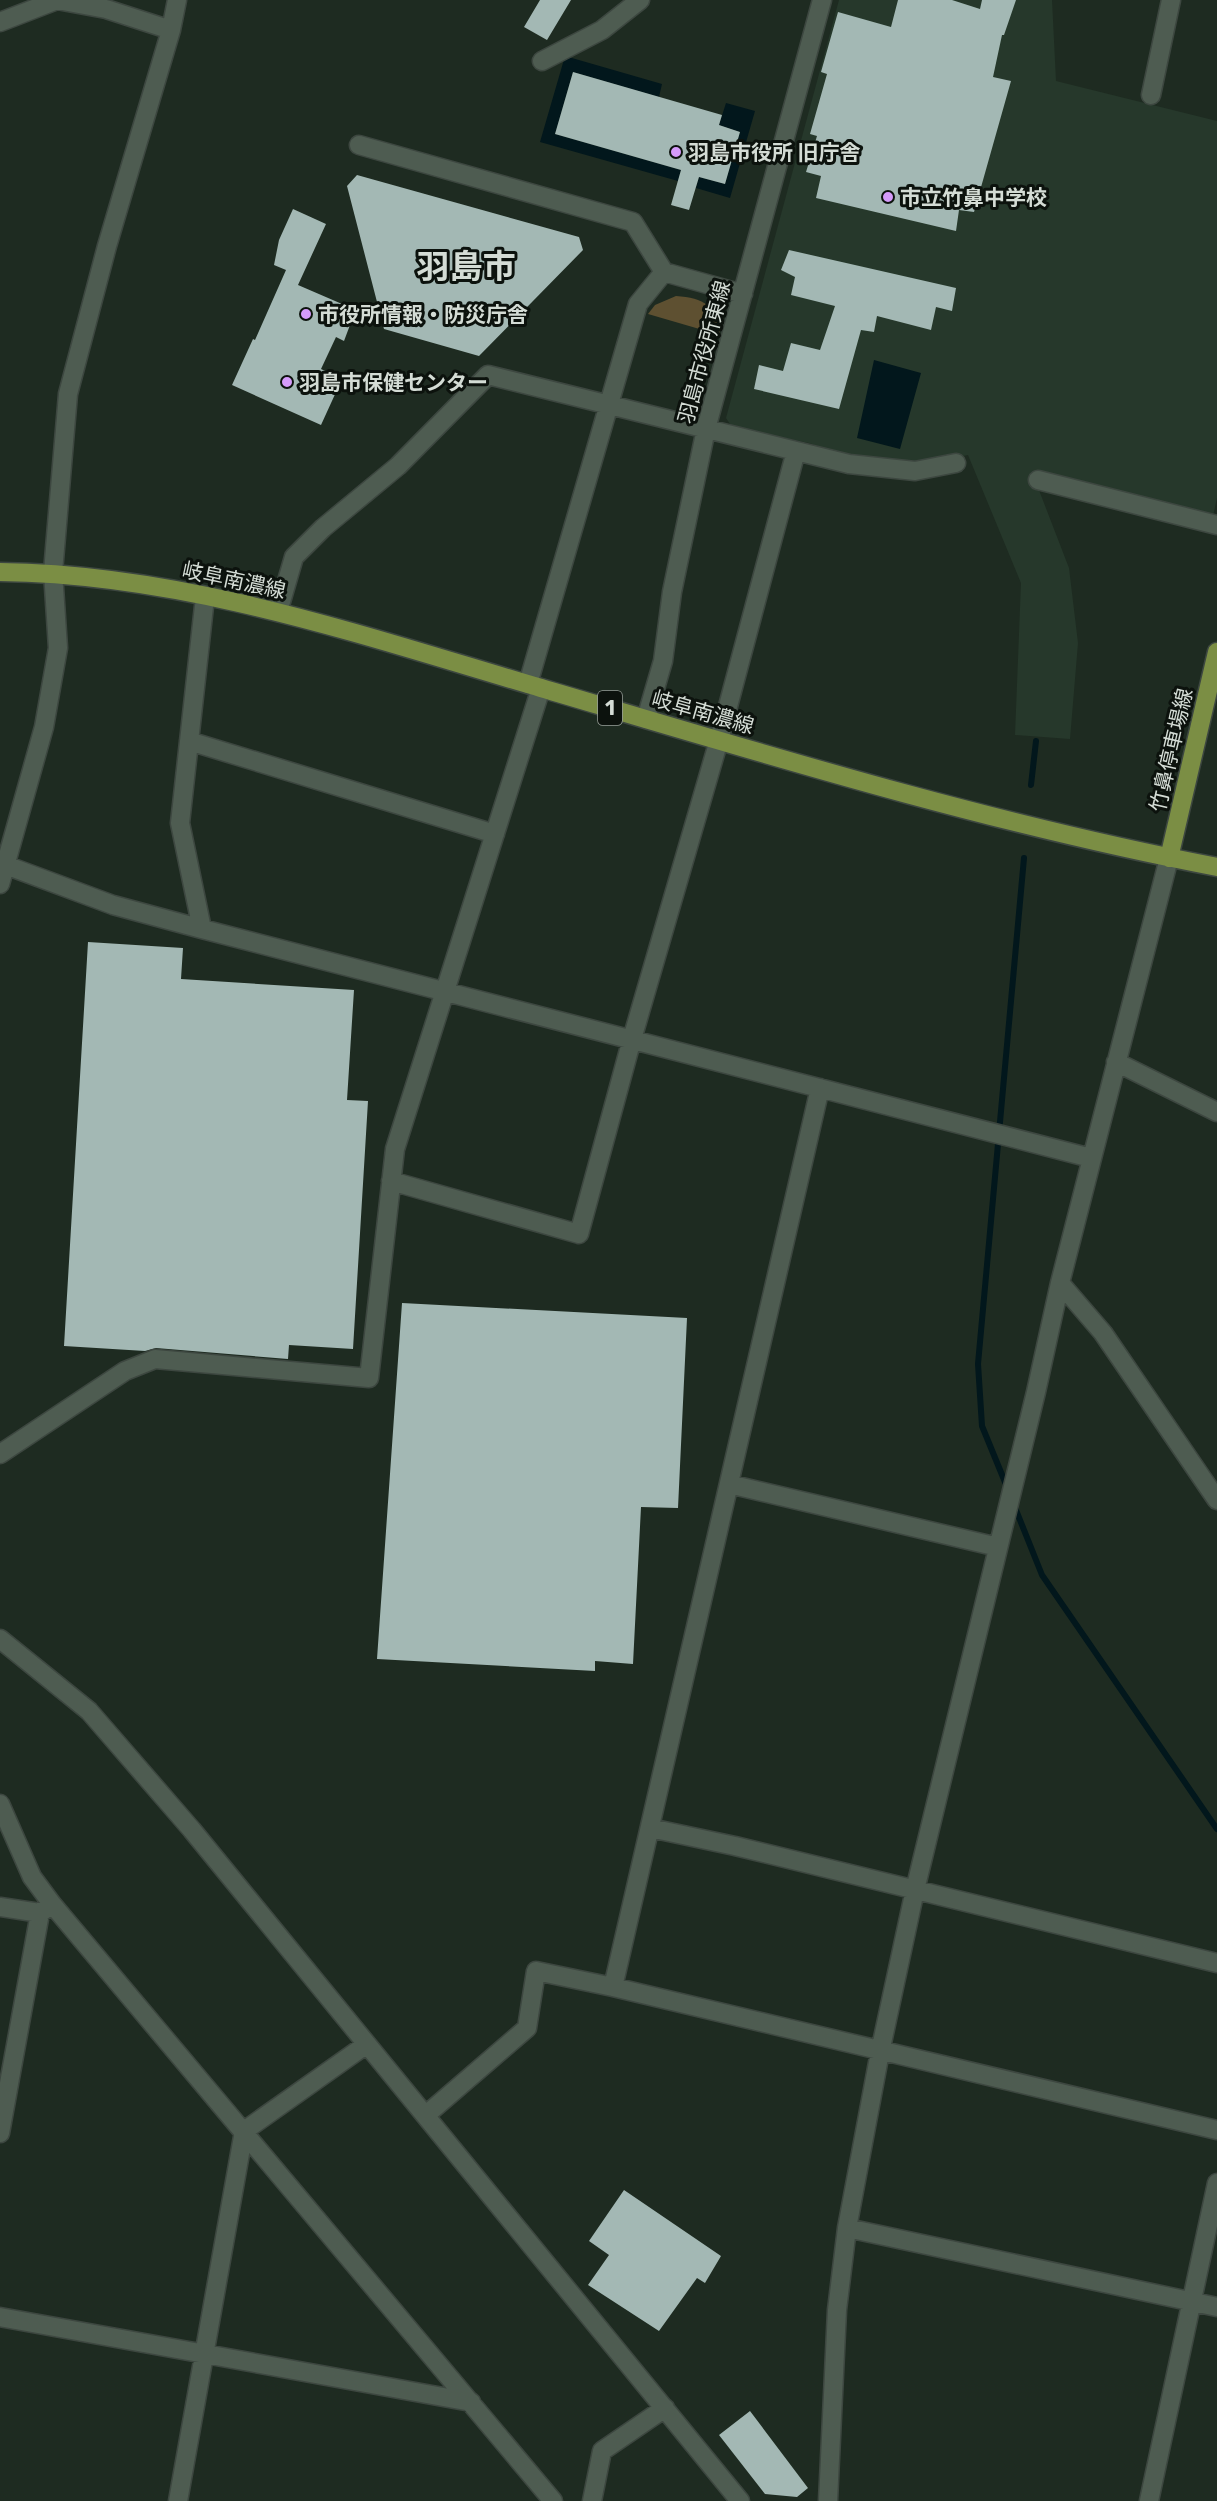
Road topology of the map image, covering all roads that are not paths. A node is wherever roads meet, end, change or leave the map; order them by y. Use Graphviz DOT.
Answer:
graph roads {
  1 [pos="177,0"];
  2 [pos="640,0"];
  3 [pos="822,0"];
  4 [pos="1171,0"];
  5 [pos="0,22"];
  6 [pos="171,30"];
  7 [pos="542,61"];
  8 [pos="1151,95"];
  9 [pos="359,146"];
  10 [pos="664,272"];
  11 [pos="743,294"];
  12 [pos="608,404"];
  13 [pos="706,429"];
  14 [pos="796,451"];
  15 [pos="956,463"];
  16 [pos="1038,480"];
  17 [pos="1217,525"];
  18 [pos="0,572"];
  19 [pos="53,572"];
  20 [pos="205,597"];
  21 [pos="278,612"];
  22 [pos="1217,652"];
  23 [pos="535,686"];
  24 [pos="646,718"];
  25 [pos="719,740"];
  26 [pos="189,741"];
  27 [pos="495,834"];
  28 [pos="1169,858"];
  29 [pos="3,864"];
  30 [pos="1217,867"];
  31 [pos="0,884"];
  32 [pos="202,930"];
  33 [pos="444,991"];
  34 [pos="632,1039"];
  35 [pos="1116,1062"];
  36 [pos="820,1088"];
  37 [pos="1217,1112"];
  38 [pos="1091,1158"];
  39 [pos="392,1181"];
  40 [pos="1060,1283"];
  41 [pos="1,1453"];
  42 [pos="729,1484"];
  43 [pos="1217,1500"];
  44 [pos="998,1544"];
  45 [pos="0,1639"];
  46 [pos="0,1804"];
  47 [pos="650,1828"];
  48 [pos="915,1890"];
  49 [pos="0,1907"];
  50 [pos="46,1909"];
  51 [pos="1217,1963"];
  52 [pos="613,1987"];
  53 [pos="367,2044"];
  54 [pos="880,2052"];
  55 [pos="426,2115"];
  56 [pos="1217,2130"];
  57 [pos="244,2131"];
  58 [pos="0,2133"];
  59 [pos="1217,2183"];
  60 [pos="846,2228"];
  61 [pos="1193,2302"];
  62 [pos="1217,2307"];
  63 [pos="0,2317"];
  64 [pos="204,2355"];
  65 [pos="471,2402"];
  66 [pos="665,2408"];
  67 [pos="178,2501"];
  68 [pos="553,2501"];
  69 [pos="592,2501"];
  70 [pos="740,2501"];
  71 [pos="828,2501"];
  72 [pos="1149,2501"];
  1 -- 6 [label="street"];
  2 -- 7 [label="street"];
  3 -- 11 [label="street, 羽島市役所東線"];
  4 -- 8 [label="street"];
  5 -- 6 [label="street"];
  6 -- 19 [label="street"];
  9 -- 10 [label="street"];
  10 -- 11 [label="street"];
  10 -- 12 [label="street"];
  11 -- 13 [label="street, 羽島市役所東線"];
  12 -- 13 [label="street"];
  12 -- 21 [label="street"];
  12 -- 23 [label="street"];
  13 -- 14 [label="street"];
  13 -- 24 [label="street, 羽島市役所東線"];
  14 -- 15 [label="street"];
  14 -- 25 [label="street"];
  16 -- 17 [label="street"];
  18 -- 19 [label="main road, 岐阜南濃線 / 1"];
  19 -- 20 [label="main road, 岐阜南濃線 / 1"];
  19 -- 29 [label="street"];
  20 -- 21 [label="main road, 岐阜南濃線 / 1"];
  20 -- 26 [label="street"];
  21 -- 23 [label="main road, 岐阜南濃線 / 1"];
  22 -- 28 [label="main road, 竹鼻停車場線"];
  23 -- 24 [label="main road, 岐阜南濃線 / 1"];
  23 -- 27 [label="street"];
  24 -- 25 [label="main road, 岐阜南濃線 / 1"];
  25 -- 28 [label="main road, 岐阜南濃線 / 1"];
  25 -- 34 [label="street"];
  26 -- 27 [label="street"];
  26 -- 32 [label="street"];
  27 -- 33 [label="street"];
  28 -- 30 [label="main road, 岐阜南濃線 / 1"];
  28 -- 35 [label="street"];
  29 -- 31 [label="street"];
  29 -- 32 [label="street"];
  32 -- 33 [label="street"];
  33 -- 34 [label="street"];
  33 -- 39 [label="street"];
  34 -- 36 [label="street"];
  34 -- 39 [label="street"];
  35 -- 37 [label="street"];
  35 -- 38 [label="street"];
  36 -- 38 [label="street"];
  36 -- 42 [label="street"];
  38 -- 40 [label="street"];
  39 -- 41 [label="street"];
  40 -- 43 [label="street"];
  40 -- 44 [label="street"];
  42 -- 44 [label="street"];
  42 -- 47 [label="street"];
  44 -- 48 [label="street"];
  45 -- 53 [label="street"];
  46 -- 50 [label="street"];
  47 -- 48 [label="street"];
  47 -- 52 [label="street"];
  48 -- 51 [label="street"];
  48 -- 54 [label="street"];
  49 -- 50 [label="street"];
  50 -- 57 [label="street"];
  50 -- 58 [label="street"];
  52 -- 54 [label="street"];
  52 -- 55 [label="street"];
  53 -- 55 [label="street"];
  53 -- 57 [label="street"];
  54 -- 56 [label="street"];
  54 -- 60 [label="street"];
  55 -- 66 [label="street"];
  57 -- 64 [label="street"];
  57 -- 65 [label="street"];
  59 -- 61 [label="street"];
  60 -- 61 [label="street"];
  60 -- 71 [label="street"];
  61 -- 62 [label="street"];
  61 -- 72 [label="street"];
  63 -- 64 [label="street"];
  64 -- 65 [label="street"];
  64 -- 67 [label="street"];
  65 -- 68 [label="street"];
  66 -- 69 [label="street"];
  66 -- 70 [label="street"];
}
